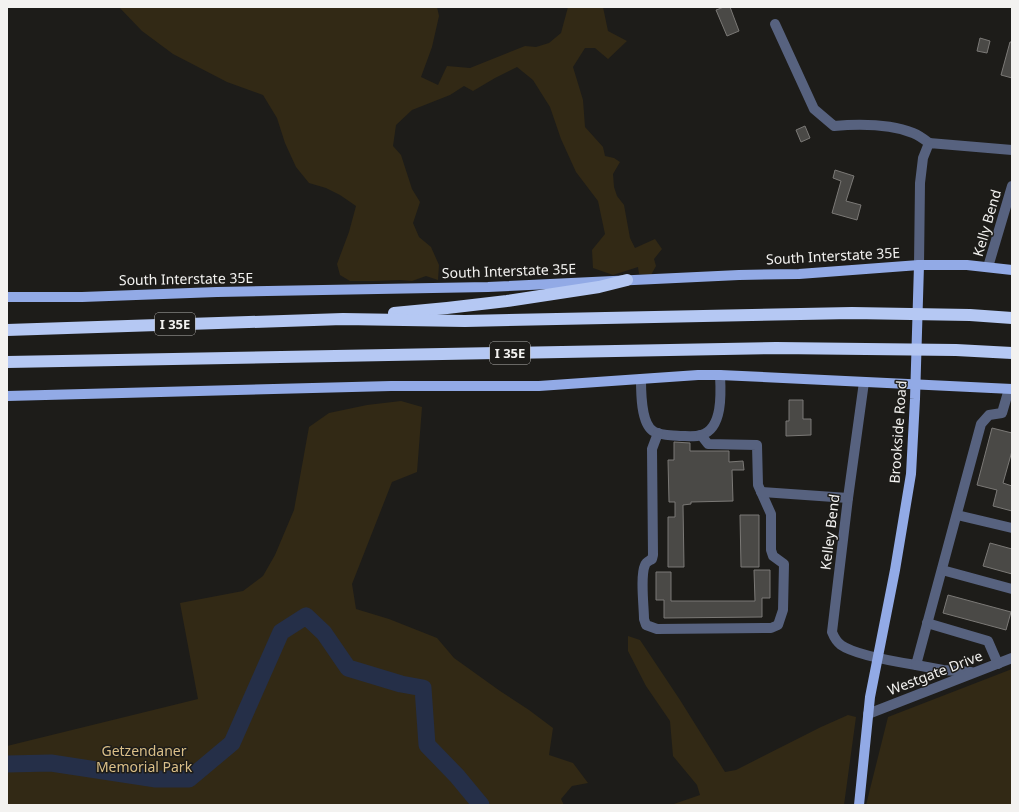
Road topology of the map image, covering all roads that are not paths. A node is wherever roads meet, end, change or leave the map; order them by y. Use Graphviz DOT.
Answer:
graph roads {
  1 [pos="775,24"];
  2 [pos="929,143"];
  3 [pos="1012,150"];
  4 [pos="1012,186"];
  5 [pos="919,265"];
  6 [pos="988,267"];
  7 [pos="1012,270"];
  8 [pos="626,280"];
  9 [pos="7,297"];
  10 [pos="1012,318"];
  11 [pos="343,319"];
  12 [pos="7,330"];
  13 [pos="1012,353"];
  14 [pos="7,362"];
  15 [pos="720,375"];
  16 [pos="641,379"];
  17 [pos="864,382"];
  18 [pos="1010,389"];
  19 [pos="7,396"];
  20 [pos="1007,414"];
  21 [pos="658,433"];
  22 [pos="701,435"];
  23 [pos="761,492"];
  24 [pos="848,498"];
  25 [pos="957,515"];
  26 [pos="1012,528"];
  27 [pos="942,570"];
  28 [pos="1012,590"];
  29 [pos="927,623"];
  30 [pos="878,657"];
  31 [pos="1012,658"];
  32 [pos="998,664"];
  33 [pos="916,665"];
  34 [pos="976,672"];
  35 [pos="868,714"];
  36 [pos="859,805"];
  1 -- 2 [label="street"];
  2 -- 3 [label="street"];
  2 -- 5 [label="street, Brookside Road"];
  4 -- 6 [label="street, Kelly Bend"];
  5 -- 6 [label="main road, South Interstate 35E"];
  5 -- 8 [label="main road, South Interstate 35E"];
  5 -- 30 [label="main road, Brookside Road"];
  6 -- 7 [label="main road, South Interstate 35E"];
  8 -- 9 [label="main road, South Interstate 35E"];
  8 -- 11 [label="highway"];
  10 -- 11 [label="highway, I 35E"];
  11 -- 12 [label="highway, I 35E"];
  13 -- 14 [label="highway, I 35E"];
  15 -- 16 [label="main road"];
  15 -- 17 [label="main road"];
  15 -- 22 [label="street"];
  16 -- 19 [label="main road"];
  16 -- 21 [label="street"];
  17 -- 18 [label="main road"];
  17 -- 24 [label="street, Kelley Bend"];
  18 -- 20 [label="street"];
  20 -- 25 [label="street"];
  21 -- 22 [label="street"];
  21 -- 23 [label="street"];
  22 -- 23 [label="street"];
  23 -- 24 [label="street"];
  24 -- 30 [label="street, Kelley Bend"];
  25 -- 26 [label="street"];
  25 -- 27 [label="street"];
  27 -- 28 [label="street"];
  27 -- 29 [label="street"];
  29 -- 32 [label="street"];
  29 -- 33 [label="street"];
  30 -- 33 [label="street, Kelley Bend"];
  30 -- 35 [label="main road, Brookside Road"];
  31 -- 32 [label="street, Westgate Drive"];
  32 -- 34 [label="street, Westgate Drive"];
  33 -- 34 [label="street, Kelley Bend"];
  34 -- 35 [label="street, Westgate Drive"];
  35 -- 36 [label="main road, Brookside Road"];
}
